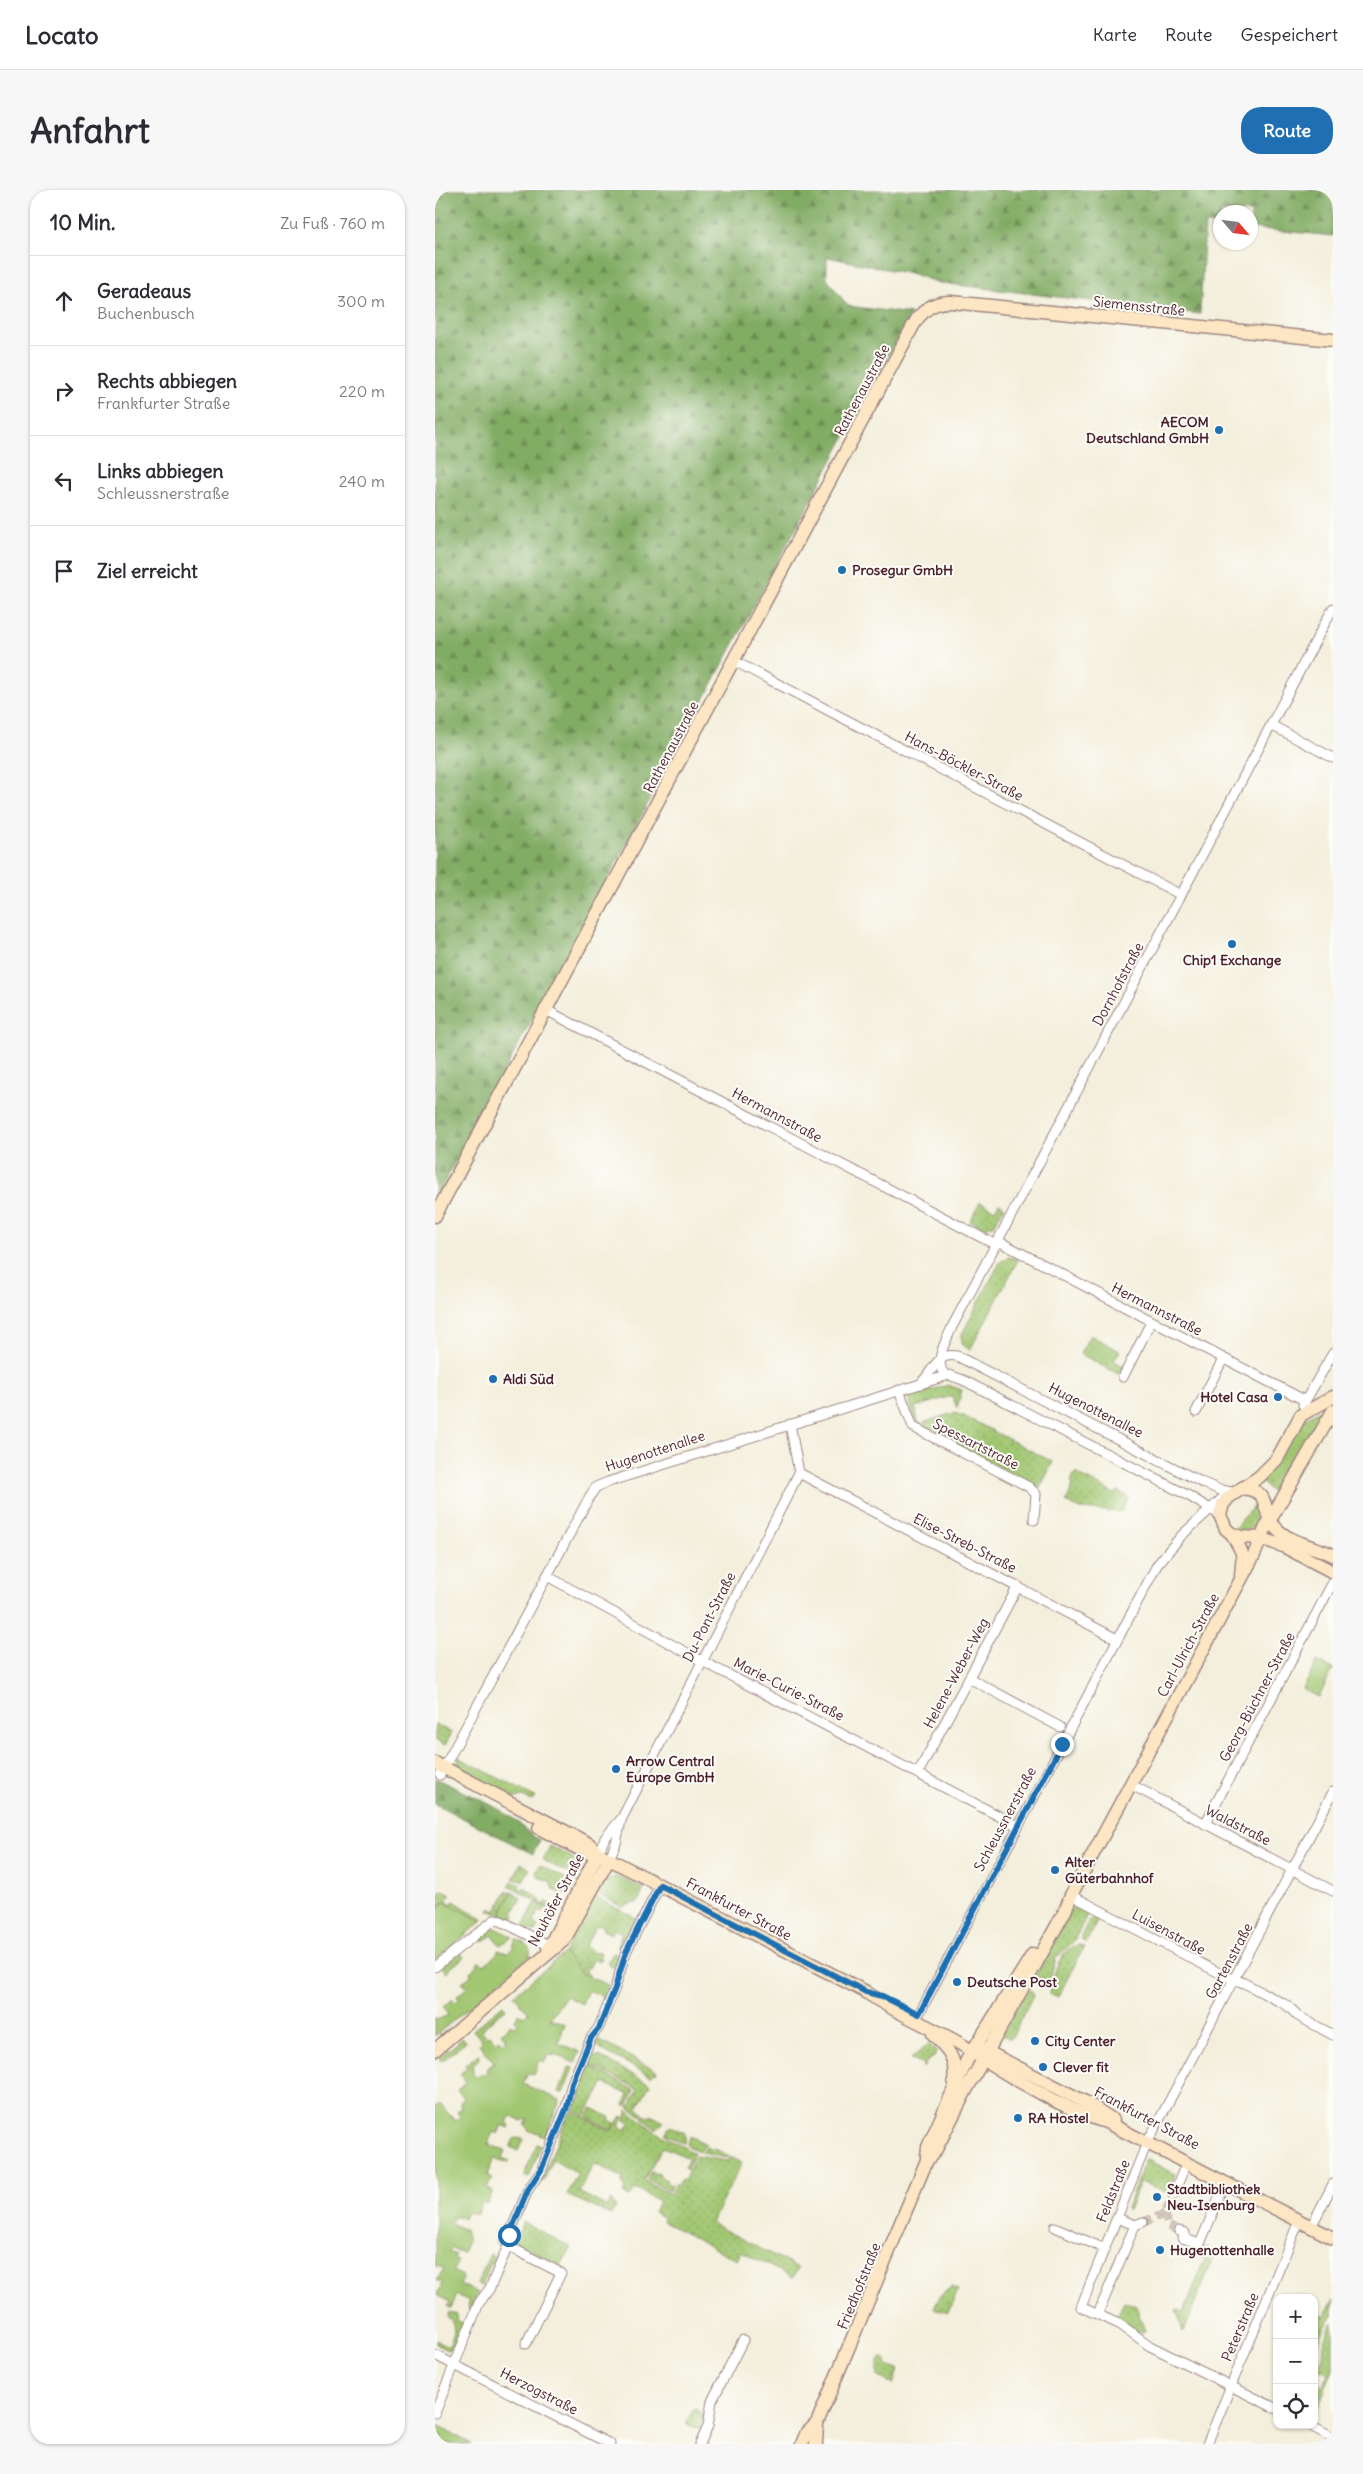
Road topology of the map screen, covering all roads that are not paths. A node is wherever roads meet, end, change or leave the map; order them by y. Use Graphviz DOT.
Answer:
graph roads {
  1 [pos="943,302"];
  2 [pos="1333,340"];
  3 [pos="1333,608"];
  4 [pos="734,661"];
  5 [pos="1271,725"];
  6 [pos="1333,758"];
  7 [pos="1181,895"];
  8 [pos="546,1010"];
  9 [pos="435,1216"];
  10 [pos="997,1243"];
  11 [pos="1151,1322"];
  12 [pos="1333,1353"];
  13 [pos="939,1358"];
  14 [pos="1223,1359"];
  15 [pos="945,1375"];
  16 [pos="1123,1376"];
  17 [pos="922,1382"];
  18 [pos="899,1390"];
  19 [pos="1333,1397"];
  20 [pos="1304,1400"];
  21 [pos="1196,1412"];
  22 [pos="1333,1412"];
  23 [pos="1301,1415"];
  24 [pos="790,1424"];
  25 [pos="799,1473"];
  26 [pos="1236,1491"];
  27 [pos="1278,1506"];
  28 [pos="1217,1509"];
  29 [pos="1034,1520"];
  30 [pos="1261,1531"];
  31 [pos="1232,1534"];
  32 [pos="1306,1543"];
  33 [pos="1274,1544"];
  34 [pos="1332,1552"];
  35 [pos="1328,1570"];
  36 [pos="547,1576"];
  37 [pos="1240,1580"];
  38 [pos="1333,1582"];
  39 [pos="1017,1586"];
  40 [pos="1117,1639"];
  41 [pos="702,1661"];
  42 [pos="969,1678"];
  43 [pos="1060,1727"];
  44 [pos="438,1770"];
  45 [pos="918,1773"];
  46 [pos="1130,1784"];
  47 [pos="1333,1792"];
  48 [pos="1205,1824"];
  49 [pos="1018,1826"];
  50 [pos="604,1856"];
  51 [pos="1292,1869"];
  52 [pos="660,1885"];
  53 [pos="1333,1891"];
  54 [pos="1071,1895"];
  55 [pos="552,1947"];
  56 [pos="435,1967"];
  57 [pos="1235,1979"];
  58 [pos="921,2019"];
  59 [pos="1333,2035"];
  60 [pos="974,2049"];
  61 [pos="435,2050"];
  62 [pos="986,2056"];
  63 [pos="953,2088"];
  64 [pos="1148,2141"];
  65 [pos="927,2160"];
  66 [pos="1183,2171"];
  67 [pos="1333,2184"];
  68 [pos="1223,2186"];
  69 [pos="1173,2195"];
  70 [pos="1117,2218"];
  71 [pos="1299,2221"];
  72 [pos="1055,2227"];
  73 [pos="1311,2227"];
  74 [pos="1179,2231"];
  75 [pos="1333,2238"];
  76 [pos="508,2246"];
  77 [pos="1105,2249"];
  78 [pos="1098,2314"];
  79 [pos="743,2340"];
  80 [pos="525,2344"];
  81 [pos="435,2355"];
  82 [pos="454,2364"];
  83 [pos="1231,2385"];
  84 [pos="1273,2407"];
  85 [pos="435,2413"];
  86 [pos="817,2423"];
  87 [pos="1316,2429"];
  88 [pos="1333,2438"];
  89 [pos="610,2444"];
  90 [pos="699,2444"];
  91 [pos="802,2444"];
  92 [pos="816,2444"];
  93 [pos="1207,2444"];
  1 -- 2 [label="main road, Siemensstraße"];
  1 -- 4 [label="main road, Rathenaustraße"];
  3 -- 5 [label="street, Dornhofstraße"];
  4 -- 7 [label="street, Hans-Böckler-Straße"];
  4 -- 8 [label="main road, Rathenaustraße"];
  5 -- 6 [label="street"];
  5 -- 7 [label="street, Dornhofstraße"];
  7 -- 10 [label="street, Dornhofstraße"];
  8 -- 9 [label="main road, Rathenaustraße"];
  8 -- 10 [label="street, Hermannstraße"];
  10 -- 11 [label="street, Hermannstraße"];
  10 -- 13 [label="street, Dornhofstraße"];
  11 -- 14 [label="street, Hermannstraße"];
  11 -- 16 [label="street"];
  12 -- 20 [label="street"];
  13 -- 15 [label="street"];
  13 -- 17 [label="street"];
  13 -- 26 [label="street, Hugenottenallee"];
  14 -- 20 [label="street, Hermannstraße"];
  14 -- 21 [label="street"];
  15 -- 17 [label="street, Hugenottenallee"];
  15 -- 28 [label="street"];
  17 -- 18 [label="street, Hugenottenallee"];
  18 -- 24 [label="street, Hugenottenallee"];
  18 -- 29 [label="street, Spessartstraße"];
  19 -- 23 [label="main road"];
  20 -- 23 [label="street"];
  22 -- 27 [label="main road, Carl-Ulrich-Straße"];
  23 -- 26 [label="main road"];
  24 -- 25 [label="street"];
  24 -- 36 [label="street, Hugenottenallee"];
  25 -- 39 [label="street, Elise-Streb-Straße"];
  25 -- 41 [label="street, Du-Pont-Straße"];
  26 -- 28 [label="main road"];
  26 -- 30 [label="main road, Hugenottenallee"];
  27 -- 30 [label="main road, Carl-Ulrich-Straße"];
  27 -- 32 [label="main road"];
  28 -- 31 [label="main road"];
  28 -- 40 [label="street, Schleussnerstraße"];
  30 -- 31 [label="main road"];
  30 -- 32 [label="main road"];
  30 -- 33 [label="main road"];
  30 -- 37 [label="main road, Carl-Ulrich-Straße"];
  31 -- 37 [label="main road"];
  32 -- 34 [label="main road"];
  33 -- 35 [label="main road"];
  33 -- 37 [label="main road"];
  34 -- 35 [label="street"];
  36 -- 41 [label="street, Marie-Curie-Straße"];
  36 -- 44 [label="street, Hugenottenallee"];
  37 -- 46 [label="main road, Carl-Ulrich-Straße"];
  38 -- 48 [label="street, Georg-Büchner-Straße"];
  39 -- 40 [label="street, Elise-Streb-Straße"];
  39 -- 42 [label="street, Helene-Weber-Weg"];
  40 -- 49 [label="street, Schleussnerstraße"];
  41 -- 45 [label="street, Marie-Curie-Straße"];
  41 -- 50 [label="street, Du-Pont-Straße"];
  42 -- 43 [label="street"];
  42 -- 45 [label="street, Helene-Weber-Weg"];
  44 -- 50 [label="main road, Frankfurter Straße"];
  45 -- 49 [label="street, Marie-Curie-Straße"];
  46 -- 48 [label="street, Waldstraße"];
  46 -- 54 [label="main road, Carl-Ulrich-Straße"];
  47 -- 51 [label="street, Gartenstraße"];
  48 -- 51 [label="street, Waldstraße"];
  49 -- 58 [label="street, Schleussnerstraße"];
  50 -- 52 [label="main road, Frankfurter Straße"];
  50 -- 55 [label="main road, Neuhöfer Straße"];
  51 -- 53 [label="street, Waldstraße"];
  51 -- 57 [label="street, Gartenstraße"];
  52 -- 58 [label="main road, Frankfurter Straße"];
  52 -- 76 [label="street"];
  54 -- 57 [label="street, Luisenstraße"];
  54 -- 60 [label="main road, Carl-Ulrich-Straße"];
  54 -- 62 [label="main road, Carl-Ulrich-Straße"];
  55 -- 56 [label="street"];
  55 -- 61 [label="main road, Neuhöfer Straße"];
  57 -- 59 [label="street, Luisenstraße"];
  57 -- 64 [label="street, Gartenstraße"];
  58 -- 60 [label="main road, Frankfurter Straße"];
  58 -- 63 [label="main road"];
  60 -- 62 [label="main road, Frankfurter Straße"];
  60 -- 63 [label="main road, Friedhofstraße"];
  62 -- 64 [label="main road, Frankfurter Straße"];
  62 -- 65 [label="main road, Friedhofstraße"];
  63 -- 65 [label="main road, Friedhofstraße"];
  64 -- 68 [label="main road, Frankfurter Straße"];
  64 -- 70 [label="street, Feldstraße"];
  65 -- 86 [label="main road, Friedhofstraße"];
  66 -- 69 [label="street"];
  67 -- 73 [label="street"];
  68 -- 71 [label="main road, Frankfurter Straße"];
  68 -- 74 [label="street"];
  70 -- 77 [label="street, Feldstraße"];
  70 -- 78 [label="street"];
  71 -- 73 [label="main road, Frankfurter Straße"];
  71 -- 83 [label="street, Peterstraße"];
  72 -- 77 [label="street"];
  73 -- 75 [label="main road, Frankfurter Straße"];
  76 -- 80 [label="street"];
  76 -- 82 [label="street"];
  77 -- 78 [label="street, Feldstraße"];
  78 -- 83 [label="street"];
  79 -- 90 [label="street"];
  81 -- 82 [label="street, Herzogstraße"];
  82 -- 85 [label="street"];
  82 -- 89 [label="street, Herzogstraße"];
  83 -- 84 [label="street"];
  83 -- 93 [label="street, Peterstraße"];
  86 -- 91 [label="main road, Friedhofstraße"];
  86 -- 92 [label="main road, Friedhofstraße"];
  87 -- 88 [label="street"];
}
